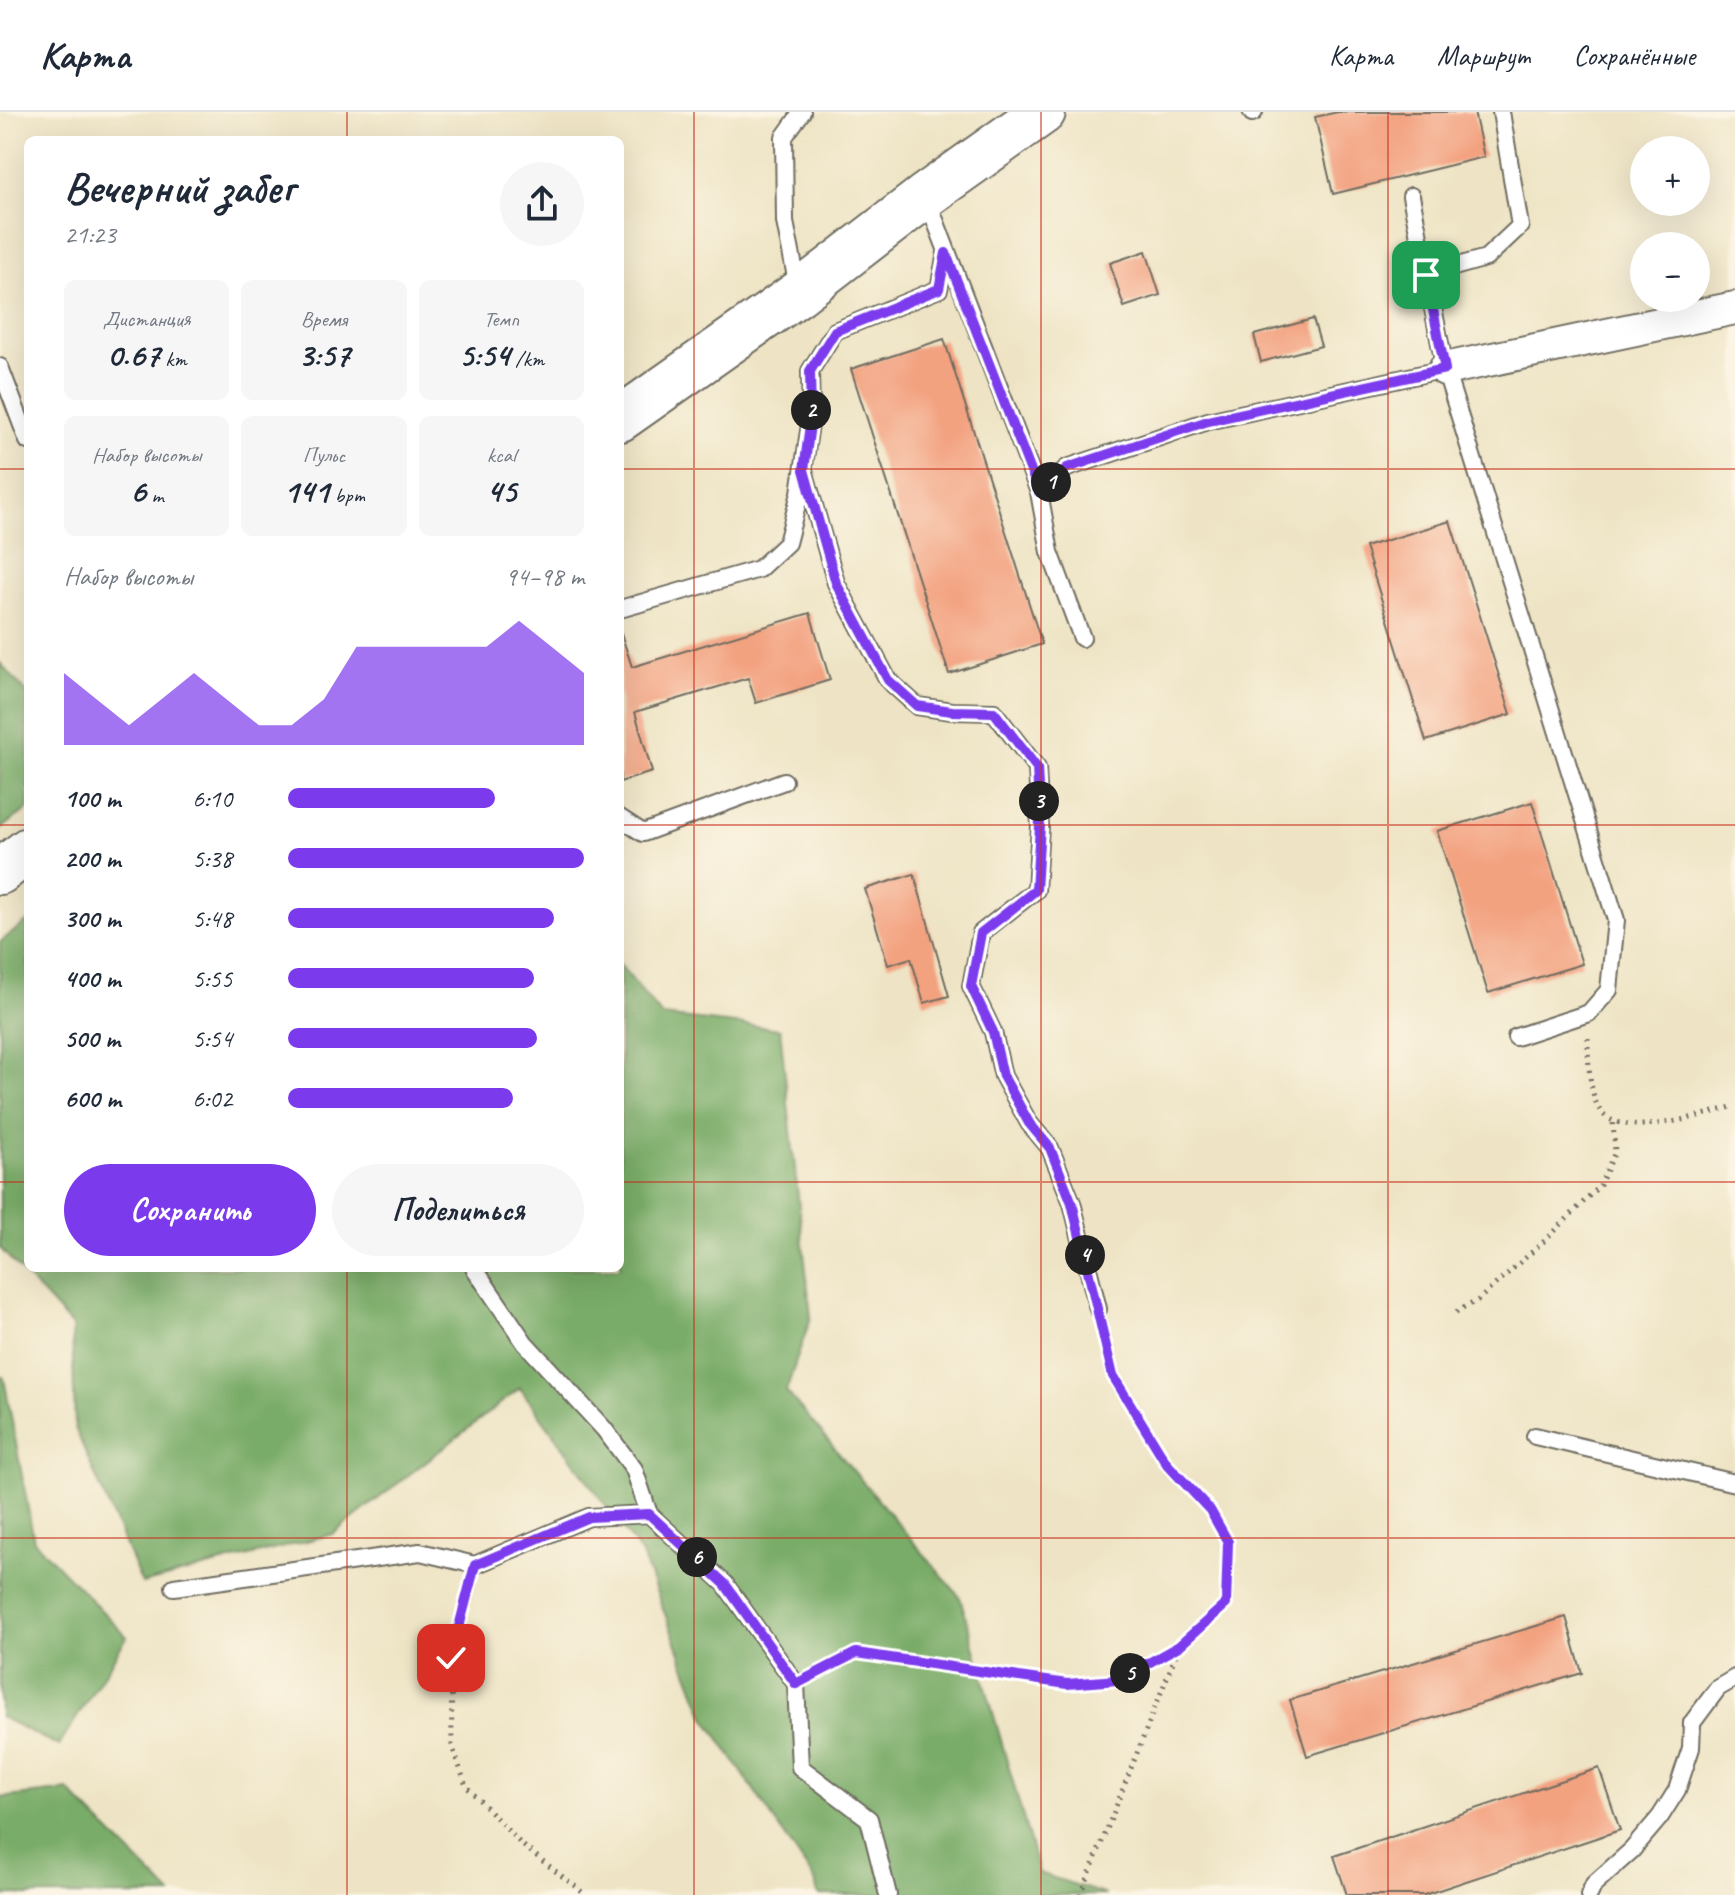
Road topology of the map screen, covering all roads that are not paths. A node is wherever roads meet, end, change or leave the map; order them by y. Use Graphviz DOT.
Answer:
graph roads {
  1 [pos="802,112"];
  2 [pos="1043,112"];
  3 [pos="1501,112"];
  4 [pos="925,196"];
  5 [pos="1411,196"];
  6 [pos="946,253"];
  7 [pos="1426,275"];
  8 [pos="799,293"];
  9 [pos="1735,308"];
  10 [pos="0,367"];
  11 [pos="1445,369"];
  12 [pos="624,416"];
  13 [pos="24,430"];
  14 [pos="804,470"];
  15 [pos="1039,492"];
  16 [pos="624,608"];
  17 [pos="1082,638"];
  18 [pos="784,781"];
  19 [pos="624,821"];
  20 [pos="24,853"];
  21 [pos="0,872"];
  22 [pos="1516,1037"];
  23 [pos="477,1272"];
  24 [pos="1098,1309"];
  25 [pos="1535,1436"];
  26 [pos="1735,1483"];
  27 [pos="649,1514"];
  28 [pos="174,1587"];
  29 [pos="1735,1678"];
  30 [pos="888,1895"];
  31 [pos="1589,1895"];
  1 -- 8 [label="lane"];
  2 -- 4 [label="street"];
  3 -- 7 [label="lane"];
  4 -- 6 [label="lane"];
  4 -- 8 [label="street"];
  5 -- 7 [label="lane"];
  6 -- 14 [label="lane"];
  6 -- 15 [label="lane"];
  7 -- 11 [label="lane"];
  8 -- 12 [label="street"];
  9 -- 11 [label="street"];
  10 -- 13 [label="lane"];
  11 -- 15 [label="lane"];
  11 -- 22 [label="lane"];
  14 -- 16 [label="lane"];
  14 -- 24 [label="lane"];
  15 -- 17 [label="lane"];
  18 -- 19 [label="lane"];
  20 -- 21 [label="street"];
  23 -- 27 [label="lane"];
  25 -- 26 [label="lane"];
  27 -- 28 [label="lane"];
  27 -- 30 [label="lane"];
  29 -- 31 [label="lane"];
}
